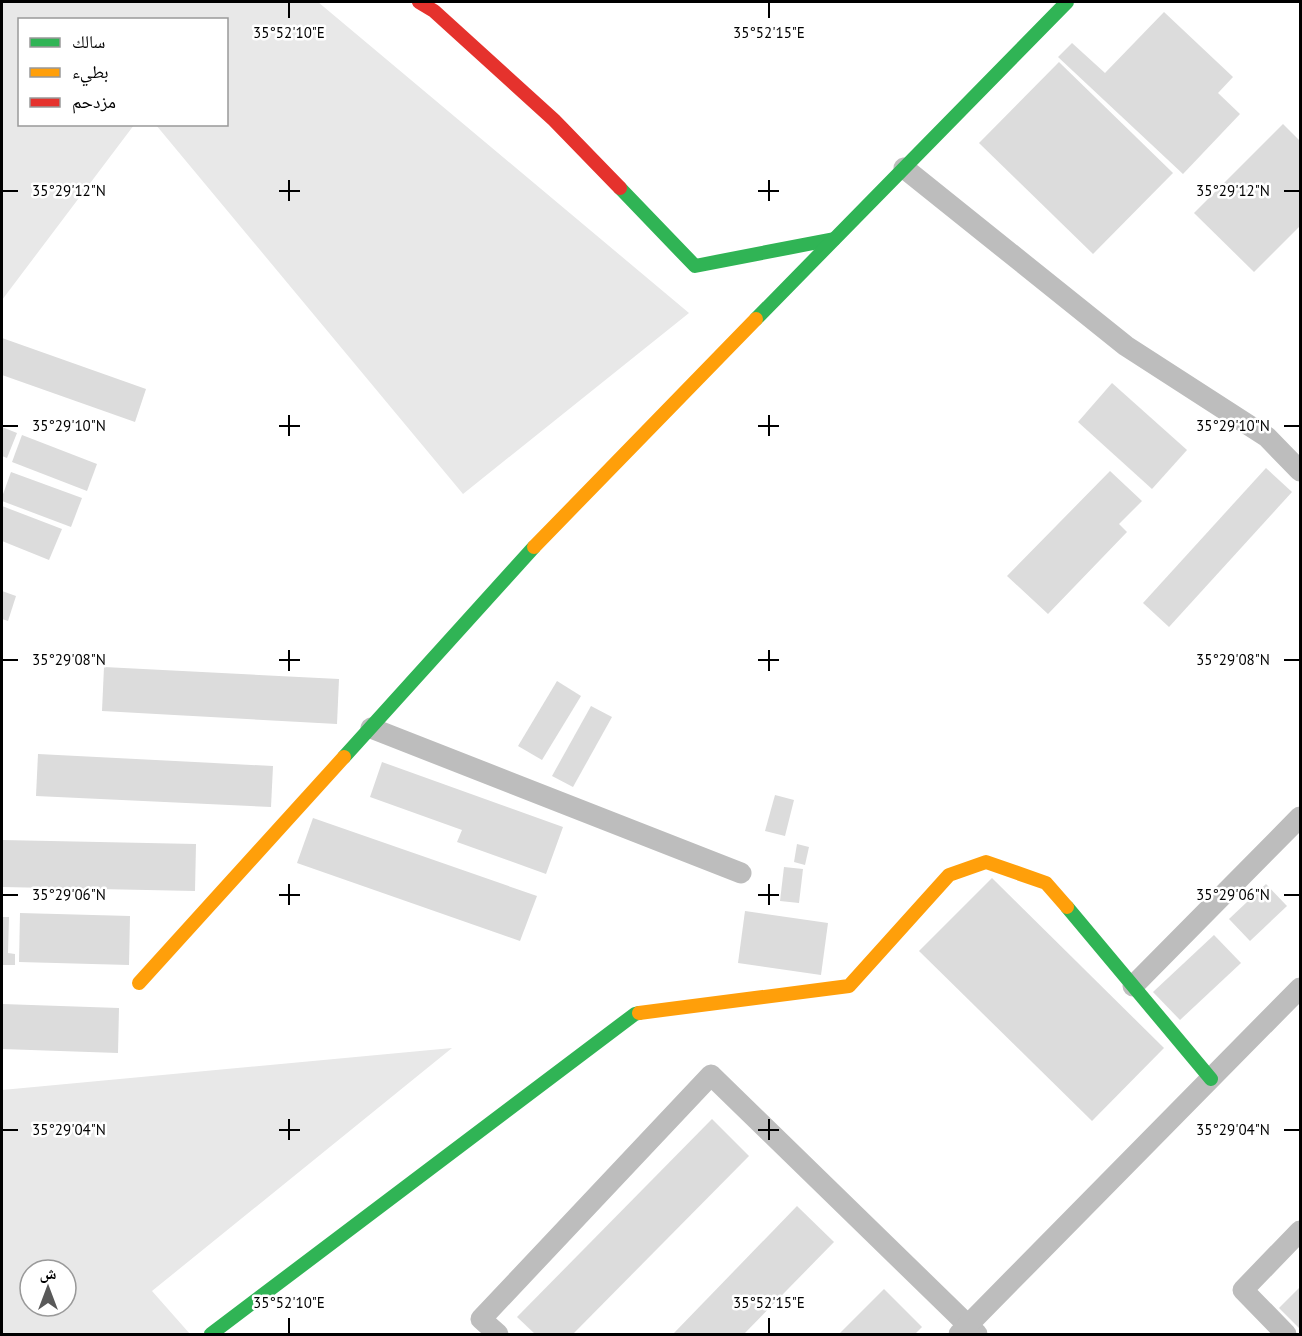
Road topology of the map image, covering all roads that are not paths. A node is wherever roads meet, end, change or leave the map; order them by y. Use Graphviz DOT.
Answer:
graph roads {
  1 [pos="419,2"];
  2 [pos="1067,2"];
  3 [pos="904,168"];
  4 [pos="834,239"];
  5 [pos="1300,471"];
  6 [pos="371,728"];
  7 [pos="1300,817"];
  8 [pos="741,873"];
  9 [pos="139,983"];
  10 [pos="1132,986"];
  11 [pos="1300,988"];
  12 [pos="1211,1080"];
  13 [pos="1300,1231"];
  14 [pos="968,1332"];
  15 [pos="219,1333"];
  16 [pos="498,1335"];
  17 [pos="1286,1335"];
  1 -- 4 [label="street"];
  2 -- 3 [label="street"];
  3 -- 4 [label="street"];
  3 -- 5 [label="street"];
  4 -- 6 [label="street"];
  6 -- 8 [label="street"];
  6 -- 9 [label="street"];
  7 -- 10 [label="street"];
  10 -- 12 [label="street"];
  10 -- 15 [label="street"];
  11 -- 12 [label="street"];
  12 -- 14 [label="street"];
  13 -- 17 [label="street"];
  14 -- 16 [label="street"];
}
